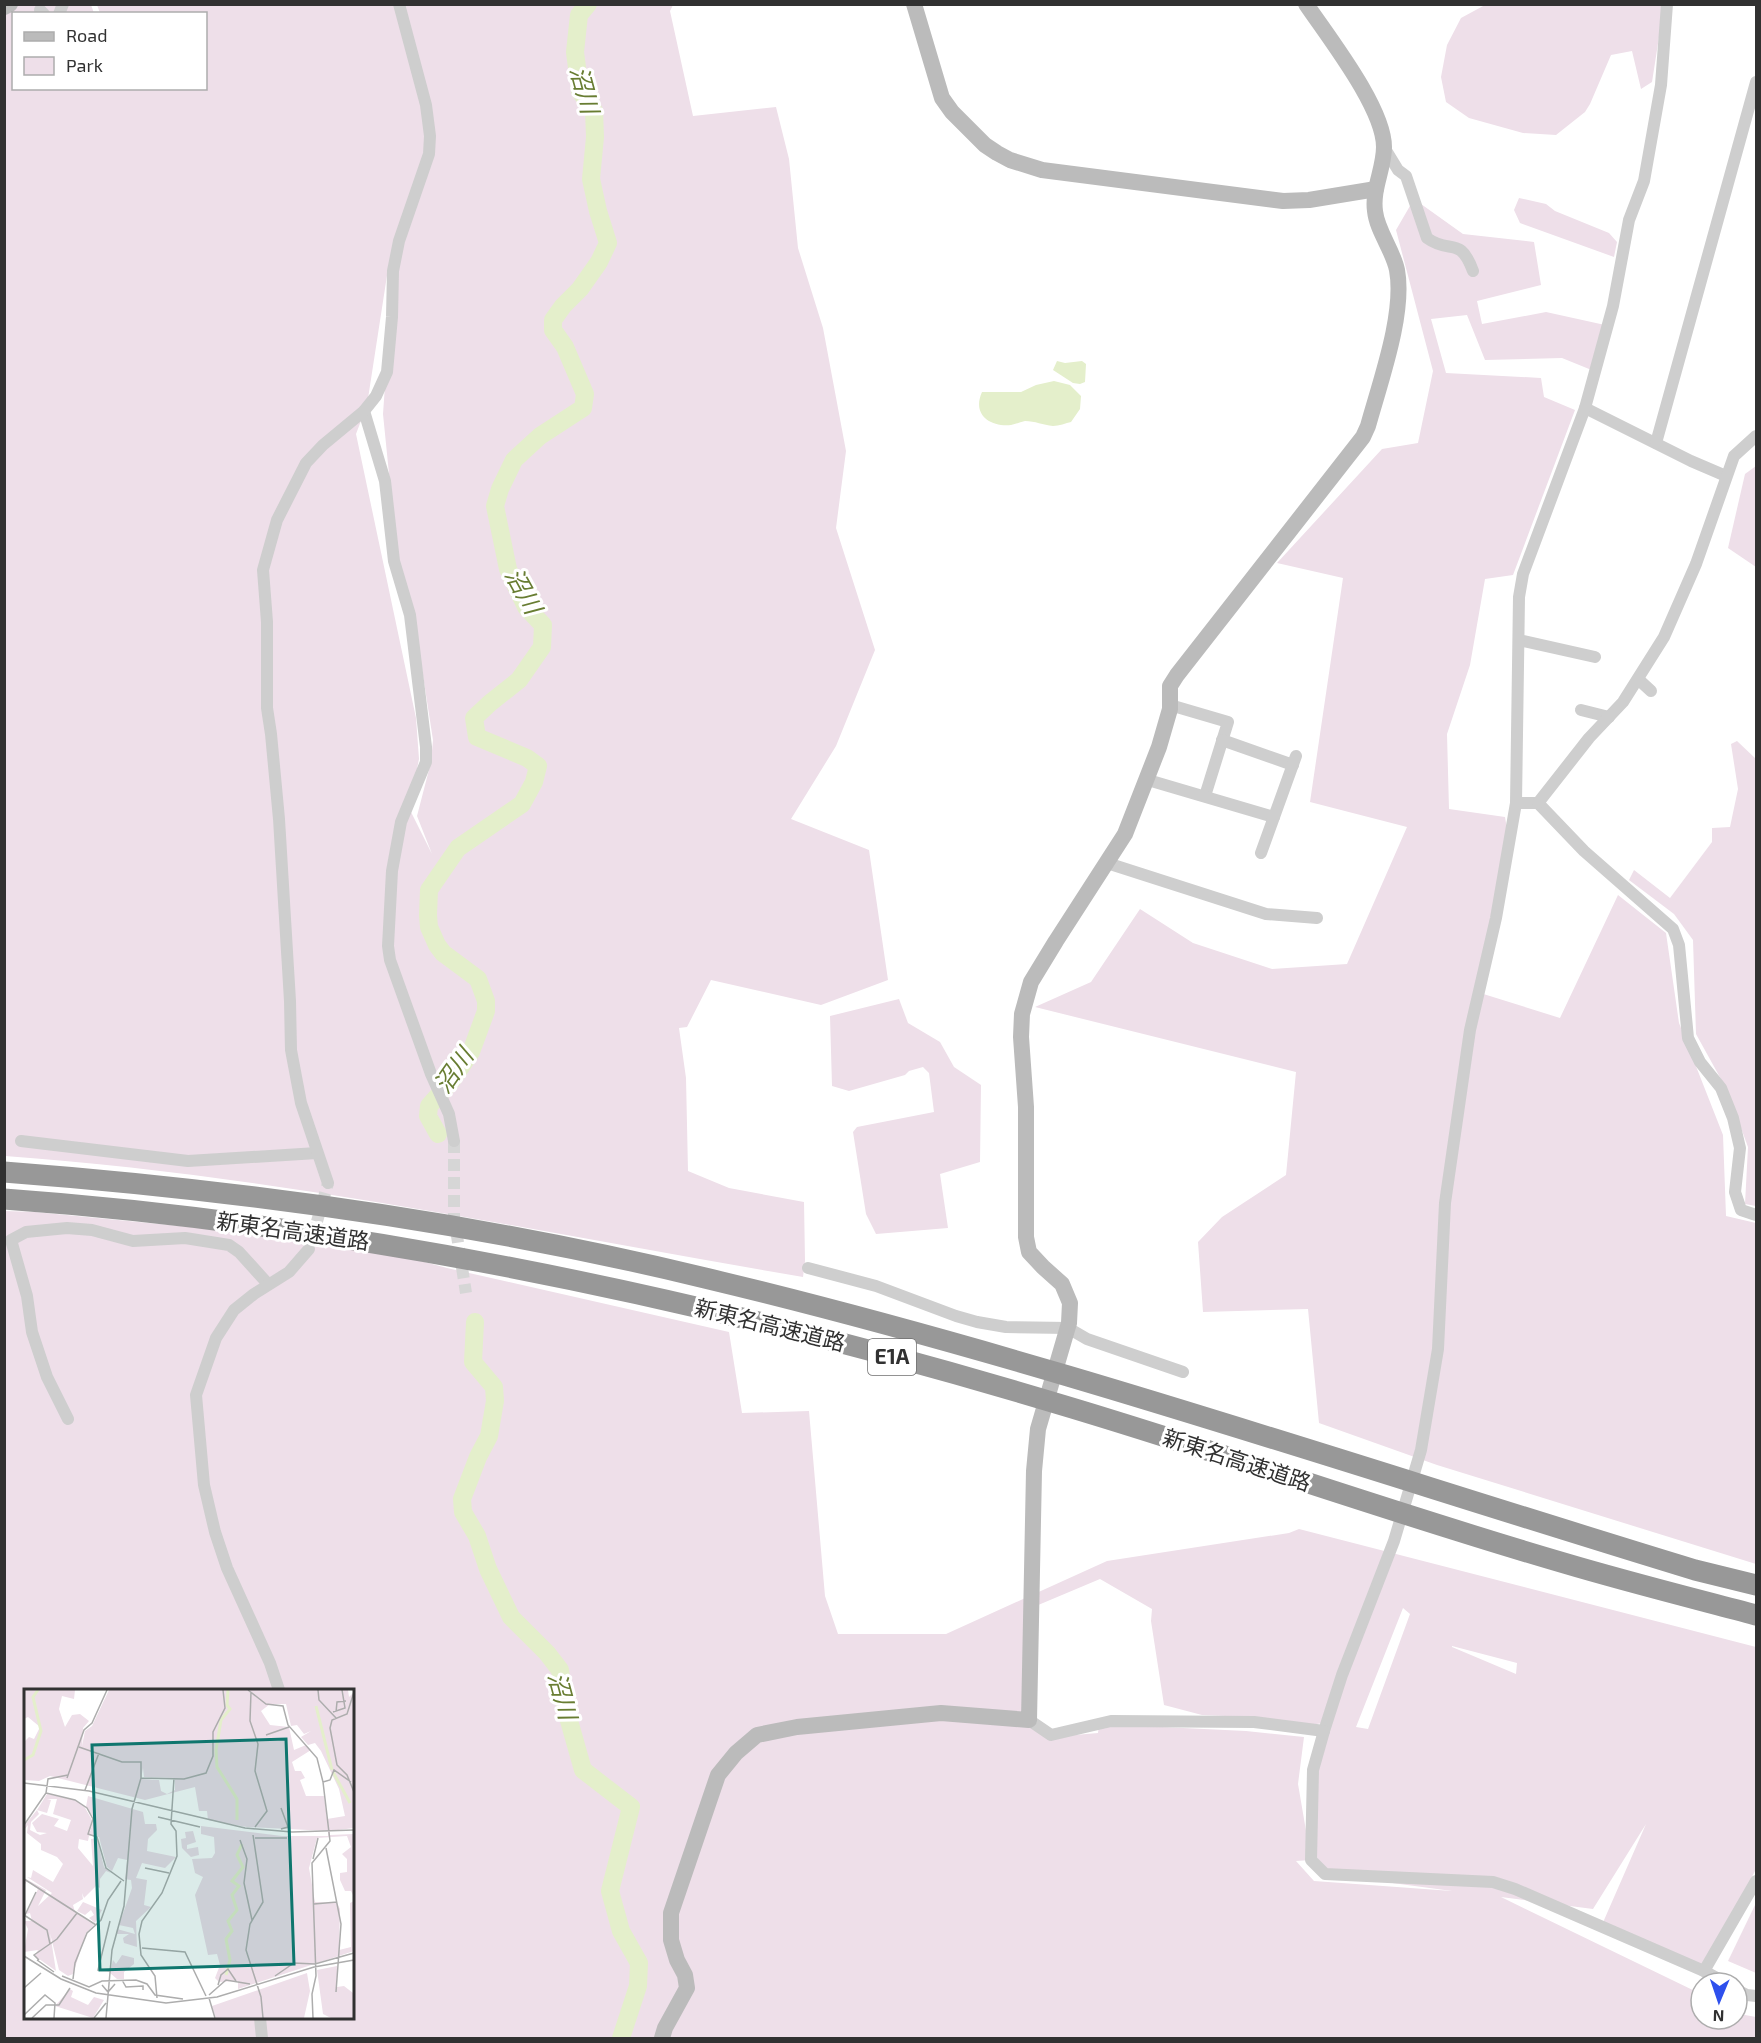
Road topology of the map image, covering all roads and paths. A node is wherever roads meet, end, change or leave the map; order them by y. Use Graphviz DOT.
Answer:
graph roads {
  1 [pos="10,4"];
  2 [pos="399,4"];
  3 [pos="914,4"];
  4 [pos="1306,4"];
  5 [pos="1667,4"];
  6 [pos="4,7"];
  7 [pos="1756,82"];
  8 [pos="1384,147"];
  9 [pos="1376,189"];
  10 [pos="1473,271"];
  11 [pos="1585,408"];
  12 [pos="364,411"];
  13 [pos="1756,436"];
  14 [pos="1656,443"];
  15 [pos="1726,476"];
  16 [pos="1519,640"];
  17 [pos="1595,657"];
  18 [pos="1638,680"];
  19 [pos="1652,691"];
  20 [pos="1170,705"];
  21 [pos="1581,710"];
  22 [pos="1609,717"];
  23 [pos="1222,740"];
  24 [pos="1148,780"];
  25 [pos="1205,796"];
  26 [pos="1516,803"];
  27 [pos="1538,803"];
  28 [pos="1274,817"];
  29 [pos="1261,853"];
  30 [pos="1107,863"];
  31 [pos="1317,918"];
  32 [pos="21,1141"];
  33 [pos="454,1141"];
  34 [pos="317,1152"];
  35 [pos="4,1172"];
  36 [pos="328,1183"];
  37 [pos="4,1199"];
  38 [pos="1756,1215"];
  39 [pos="309,1249"];
  40 [pos="808,1268"];
  41 [pos="268,1284"];
  42 [pos="1066,1332"];
  43 [pos="1183,1372"];
  44 [pos="68,1419"];
  45 [pos="1756,1585"];
  46 [pos="1756,1615"];
  47 [pos="279,1689"];
  48 [pos="1029,1720"];
  49 [pos="1324,1731"];
  50 [pos="1756,1881"];
  51 [pos="1704,1971"];
  52 [pos="260,2019"];
  53 [pos="262,2038"];
  54 [pos="662,2038"];
  1 -- 6 [label="street"];
  2 -- 12 [label="street"];
  3 -- 9 [label="street"];
  4 -- 8 [label="street"];
  5 -- 11 [label="street"];
  7 -- 14 [label="street"];
  8 -- 9 [label="street"];
  8 -- 10 [label="street"];
  9 -- 20 [label="street"];
  11 -- 14 [label="street"];
  11 -- 16 [label="street"];
  12 -- 33 [label="street"];
  12 -- 34 [label="street"];
  13 -- 15 [label="street"];
  14 -- 15 [label="street"];
  15 -- 18 [label="street"];
  16 -- 17 [label="street"];
  16 -- 26 [label="street"];
  18 -- 19 [label="street"];
  18 -- 22 [label="street"];
  20 -- 23 [label="street"];
  20 -- 24 [label="street"];
  21 -- 22 [label="street"];
  22 -- 27 [label="street"];
  23 -- 25 [label="street"];
  23 -- 28 [label="street"];
  24 -- 25 [label="street"];
  24 -- 30 [label="street"];
  25 -- 28 [label="street"];
  26 -- 27 [label="street"];
  26 -- 49 [label="street"];
  27 -- 38 [label="street"];
  28 -- 29 [label="street"];
  30 -- 31 [label="street"];
  30 -- 42 [label="street"];
  32 -- 34 [label="street"];
  34 -- 36 [label="street"];
  35 -- 45 [label="highway, 新東名高速道路 / E1A"];
  37 -- 46 [label="highway, 新東名高速道路 / E1A"];
  39 -- 41 [label="street"];
  40 -- 42 [label="street"];
  41 -- 44 [label="street"];
  41 -- 47 [label="street"];
  42 -- 43 [label="street"];
  42 -- 48 [label="street"];
  48 -- 49 [label="street"];
  48 -- 54 [label="street"];
  49 -- 51 [label="street"];
  50 -- 51 [label="street"];
  52 -- 53 [label="street"];
}
